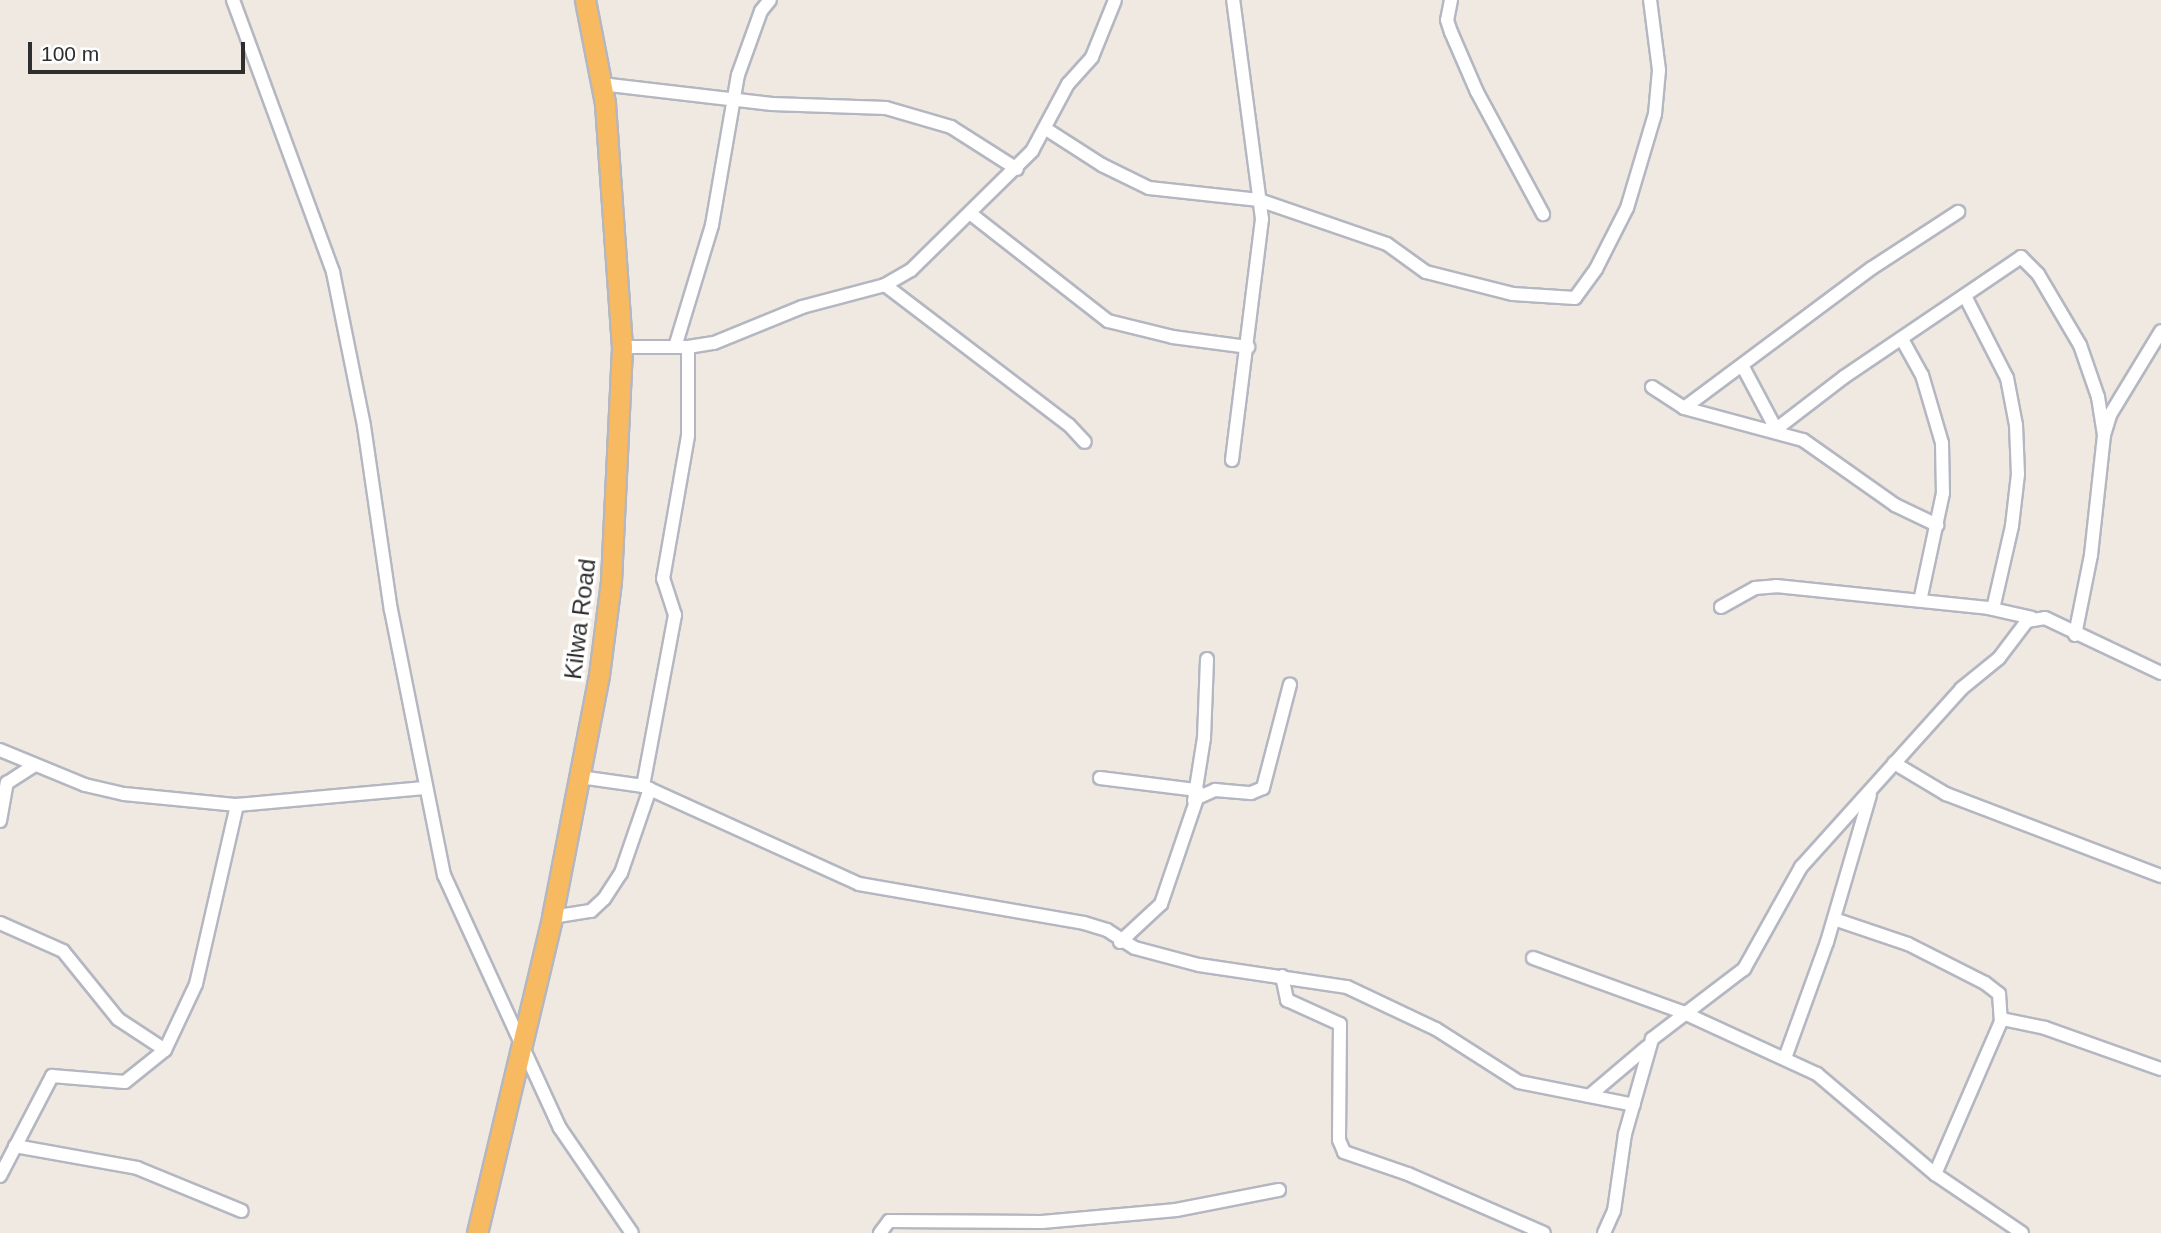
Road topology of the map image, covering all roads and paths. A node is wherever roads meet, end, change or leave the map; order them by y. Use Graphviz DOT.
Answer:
graph roads {
  1 [pos="233,0"];
  2 [pos="585,0"];
  3 [pos="770,0"];
  4 [pos="1115,0"];
  5 [pos="1233,0"];
  6 [pos="1451,0"];
  7 [pos="1650,0"];
  8 [pos="601,84"];
  9 [pos="733,101"];
  10 [pos="1046,129"];
  11 [pos="1017,169"];
  12 [pos="1259,200"];
  13 [pos="1958,212"];
  14 [pos="971,214"];
  15 [pos="1543,215"];
  16 [pos="885,285"];
  17 [pos="1965,296"];
  18 [pos="2161,331"];
  19 [pos="1903,341"];
  20 [pos="1248,346"];
  21 [pos="622,347"];
  22 [pos="681,347"];
  23 [pos="1743,367"];
  24 [pos="1652,387"];
  25 [pos="1684,408"];
  26 [pos="1776,429"];
  27 [pos="2104,435"];
  28 [pos="1085,442"];
  29 [pos="1232,460"];
  30 [pos="1937,525"];
  31 [pos="1920,601"];
  32 [pos="1721,607"];
  33 [pos="1993,609"];
  34 [pos="2032,618"];
  35 [pos="2076,635"];
  36 [pos="1207,660"];
  37 [pos="2161,673"];
  38 [pos="1290,684"];
  39 [pos="0,750"];
  40 [pos="1894,763"];
  41 [pos="33,766"];
  42 [pos="580,777"];
  43 [pos="1100,778"];
  44 [pos="424,788"];
  45 [pos="646,788"];
  46 [pos="1871,792"];
  47 [pos="1195,796"];
  48 [pos="237,805"];
  49 [pos="0,821"];
  50 [pos="2161,876"];
  51 [pos="552,917"];
  52 [pos="1834,919"];
  53 [pos="0,923"];
  54 [pos="1120,942"];
  55 [pos="1533,958"];
  56 [pos="1282,976"];
  57 [pos="1682,1012"];
  58 [pos="2001,1020"];
  59 [pos="519,1042"];
  60 [pos="1647,1047"];
  61 [pos="165,1050"];
  62 [pos="1785,1058"];
  63 [pos="2161,1069"];
  64 [pos="1589,1096"];
  65 [pos="1634,1105"];
  66 [pos="15,1146"];
  67 [pos="1935,1174"];
  68 [pos="0,1176"];
  69 [pos="1279,1190"];
  70 [pos="242,1211"];
  71 [pos="997,1220"];
  72 [pos="477,1233"];
  73 [pos="632,1233"];
  74 [pos="880,1233"];
  75 [pos="1006,1233"];
  76 [pos="1544,1233"];
  77 [pos="1604,1233"];
  78 [pos="2022,1233"];
  1 -- 44 [label="street"];
  2 -- 8 [label="highway, Kilwa Road"];
  3 -- 9 [label="street"];
  4 -- 10 [label="street"];
  5 -- 12 [label="street"];
  6 -- 15 [label="street"];
  7 -- 12 [label="street"];
  8 -- 9 [label="street"];
  8 -- 21 [label="highway, Kilwa Road"];
  9 -- 11 [label="street"];
  9 -- 22 [label="street"];
  10 -- 11 [label="street"];
  10 -- 12 [label="street"];
  11 -- 14 [label="street"];
  12 -- 20 [label="street"];
  13 -- 23 [label="street"];
  14 -- 16 [label="street"];
  14 -- 20 [label="street"];
  16 -- 22 [label="street"];
  16 -- 28 [label="street"];
  17 -- 19 [label="street"];
  17 -- 27 [label="street"];
  17 -- 33 [label="street"];
  18 -- 27 [label="street"];
  19 -- 26 [label="street"];
  19 -- 30 [label="street"];
  20 -- 29 [label="street"];
  21 -- 22 [label="street"];
  21 -- 42 [label="highway, Kilwa Road"];
  22 -- 45 [label="street"];
  23 -- 25 [label="street"];
  23 -- 26 [label="street"];
  24 -- 25 [label="street"];
  25 -- 26 [label="street"];
  26 -- 30 [label="street"];
  27 -- 35 [label="street"];
  30 -- 31 [label="street"];
  31 -- 32 [label="street"];
  31 -- 33 [label="street"];
  33 -- 34 [label="street"];
  34 -- 35 [label="street"];
  34 -- 40 [label="street"];
  35 -- 37 [label="street"];
  36 -- 47 [label="street"];
  38 -- 47 [label="street"];
  39 -- 41 [label="street"];
  40 -- 46 [label="street"];
  40 -- 50 [label="street"];
  41 -- 48 [label="street"];
  41 -- 49 [label="street"];
  42 -- 45 [label="street"];
  42 -- 51 [label="highway, Kilwa Road"];
  43 -- 47 [label="street"];
  44 -- 48 [label="street"];
  44 -- 59 [label="street"];
  45 -- 51 [label="street"];
  45 -- 54 [label="street"];
  46 -- 52 [label="street"];
  46 -- 57 [label="street"];
  47 -- 54 [label="street"];
  48 -- 61 [label="street"];
  51 -- 59 [label="highway, Kilwa Road"];
  52 -- 58 [label="street"];
  52 -- 62 [label="street"];
  53 -- 61 [label="street"];
  54 -- 56 [label="street"];
  55 -- 57 [label="street"];
  56 -- 64 [label="street"];
  56 -- 76 [label="street"];
  57 -- 60 [label="street"];
  57 -- 62 [label="street"];
  58 -- 63 [label="street"];
  58 -- 67 [label="street"];
  59 -- 72 [label="highway, Kilwa Road"];
  59 -- 73 [label="street"];
  60 -- 64 [label="street"];
  60 -- 65 [label="street"];
  61 -- 66 [label="street"];
  62 -- 67 [label="street"];
  64 -- 65 [label="street"];
  65 -- 77 [label="street"];
  66 -- 68 [label="street"];
  66 -- 70 [label="street"];
  67 -- 78 [label="street"];
  69 -- 71 [label="street"];
  71 -- 74 [label="street"];
  71 -- 75 [label="street"];
}
